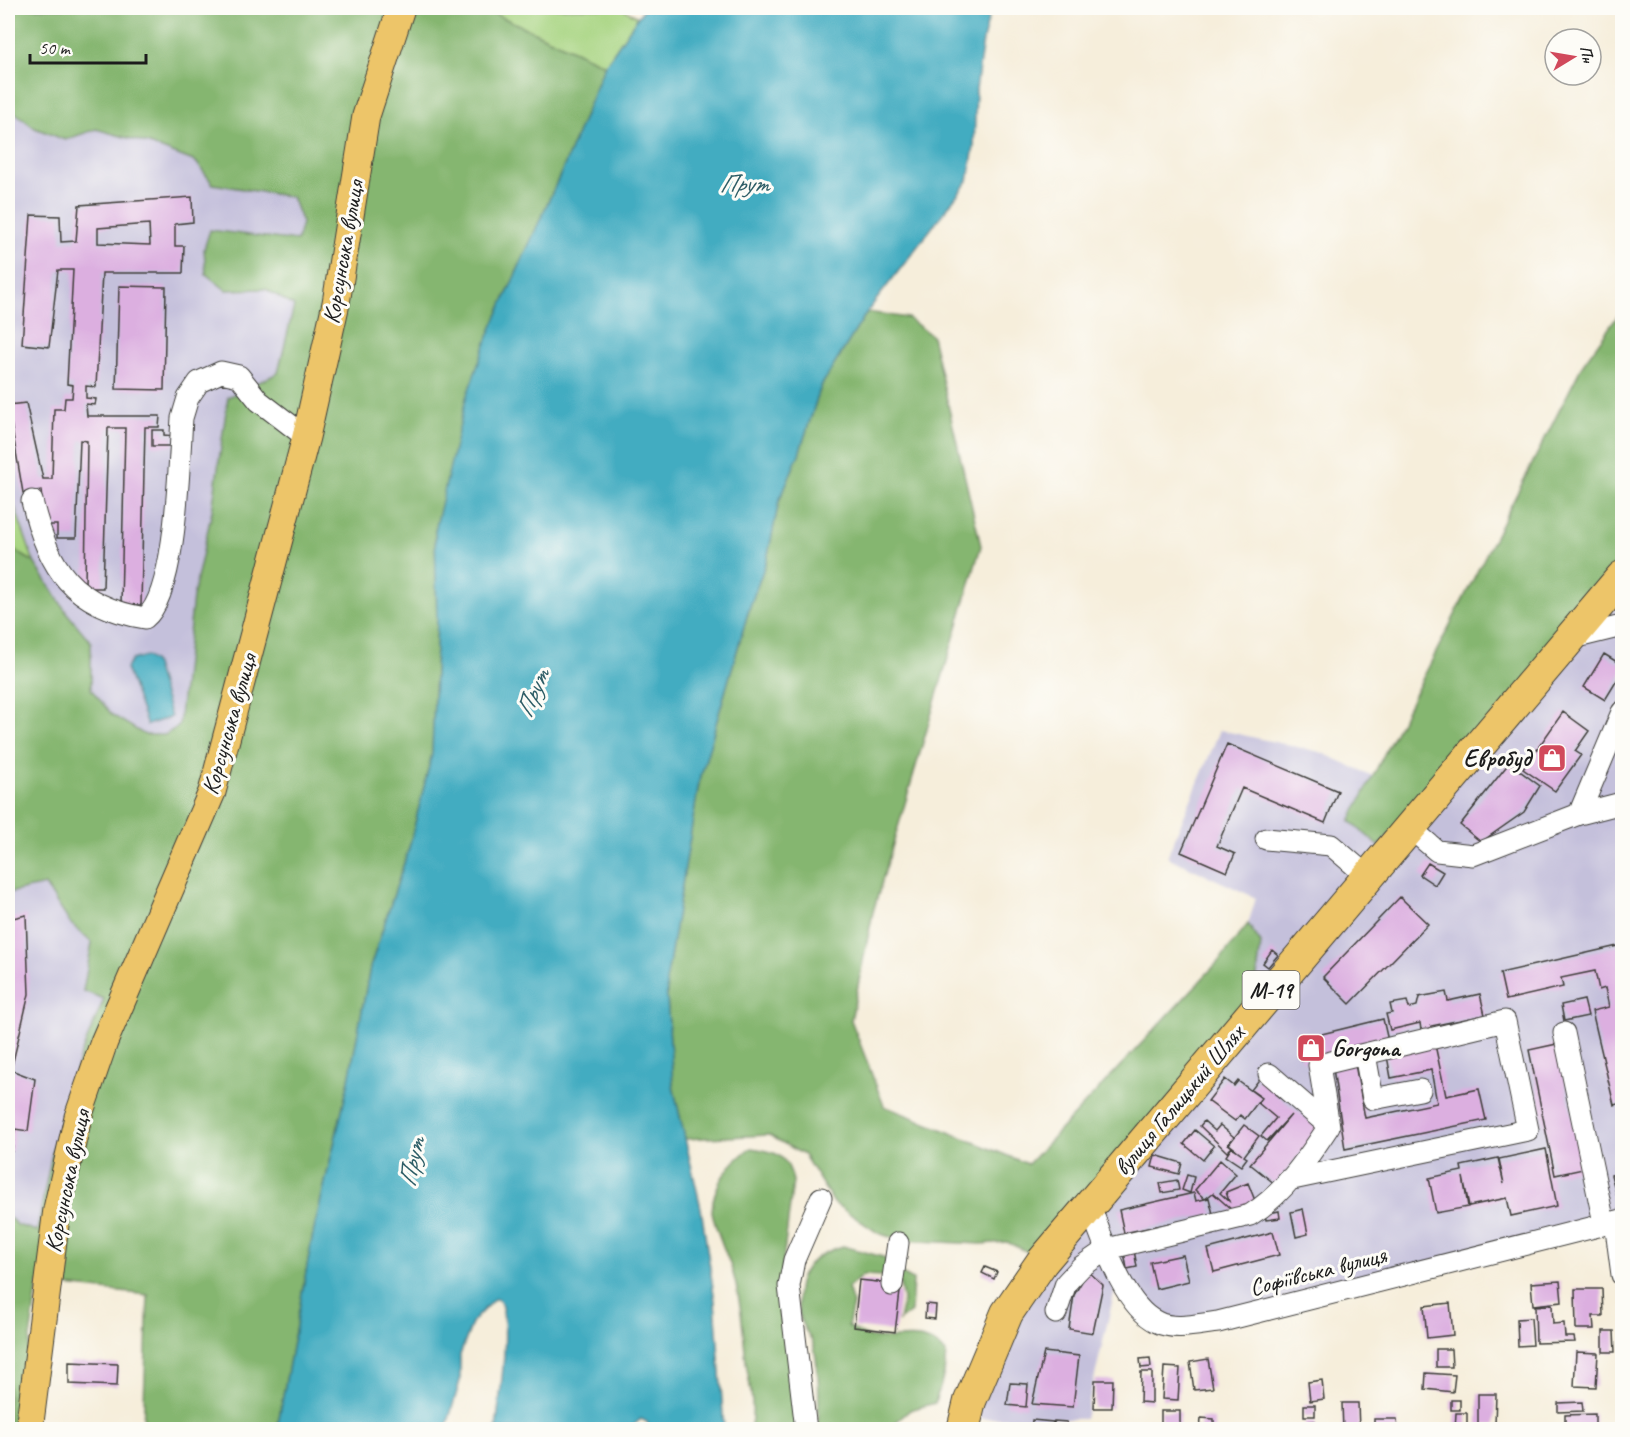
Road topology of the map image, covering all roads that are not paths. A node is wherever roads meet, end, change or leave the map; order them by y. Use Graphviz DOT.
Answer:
graph roads {
  1 [pos="401,8"];
  2 [pos="306,437"];
  3 [pos="32,501"];
  4 [pos="1623,577"];
  5 [pos="1623,626"];
  6 [pos="1569,639"];
  7 [pos="1623,712"];
  8 [pos="1623,803"];
  9 [pos="1579,814"];
  10 [pos="1409,827"];
  11 [pos="1266,839"];
  12 [pos="1367,876"];
  13 [pos="1564,1033"];
  14 [pos="1365,1054"];
  15 [pos="1269,1074"];
  16 [pos="1420,1090"];
  17 [pos="1329,1126"];
  18 [pos="1288,1180"];
  19 [pos="822,1198"];
  20 [pos="1090,1206"];
  21 [pos="1614,1221"];
  22 [pos="898,1243"];
  23 [pos="1107,1249"];
  24 [pos="1623,1275"];
  25 [pos="892,1285"];
  26 [pos="1056,1313"];
  27 [pos="28,1430"];
  28 [pos="806,1430"];
  29 [pos="963,1430"];
  1 -- 2 [label="main road, Корсунська вулиця"];
  2 -- 3 [label="street"];
  2 -- 27 [label="main road, Корсунська вулиця"];
  4 -- 6 [label="highway, вулиця Галицький Шлях / М-19"];
  5 -- 6 [label="street"];
  6 -- 10 [label="highway, вулиця Галицький Шлях / М-19"];
  7 -- 9 [label="street"];
  8 -- 9 [label="street"];
  9 -- 10 [label="street"];
  10 -- 12 [label="highway, вулиця Галицький Шлях / М-19"];
  11 -- 12 [label="street"];
  12 -- 20 [label="highway, вулиця Галицький Шлях / М-19"];
  13 -- 21 [label="street"];
  14 -- 16 [label="street"];
  14 -- 17 [label="street"];
  14 -- 18 [label="street"];
  15 -- 17 [label="street"];
  17 -- 18 [label="street"];
  18 -- 23 [label="street"];
  19 -- 28 [label="street"];
  20 -- 23 [label="street, Софіївська вулиця"];
  20 -- 29 [label="highway, вулиця Галицький Шлях / М-19"];
  21 -- 23 [label="street, Софіївська вулиця"];
  21 -- 24 [label="street"];
  22 -- 25 [label="street"];
  23 -- 26 [label="street"];
}
